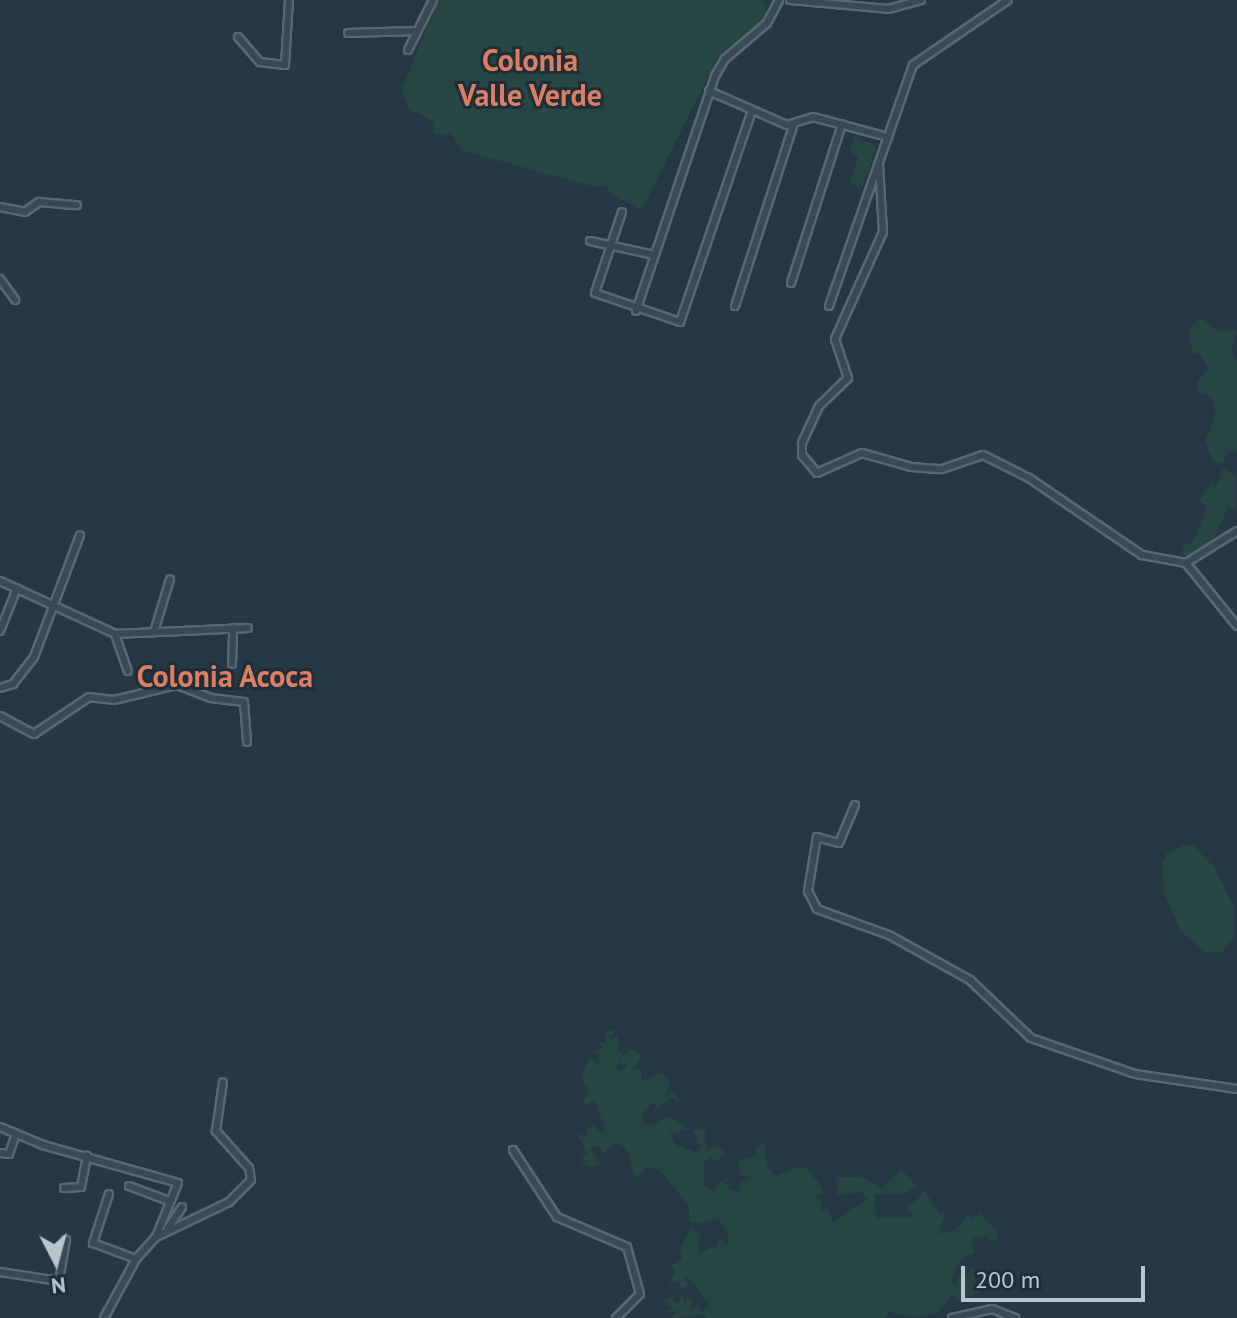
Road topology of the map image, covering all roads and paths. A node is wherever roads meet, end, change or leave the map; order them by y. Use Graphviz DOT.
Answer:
graph roads {
  1 [pos="289,0"];
  2 [pos="433,0"];
  3 [pos="779,0"];
  4 [pos="790,0"];
  5 [pos="921,0"];
  6 [pos="1008,0"];
  7 [pos="838,4"];
  8 [pos="417,31"];
  9 [pos="348,33"];
  10 [pos="238,37"];
  11 [pos="408,50"];
  12 [pos="709,91"];
  13 [pos="752,110"];
  14 [pos="842,124"];
  15 [pos="793,126"];
  16 [pos="888,137"];
  17 [pos="879,165"];
  18 [pos="77,205"];
  19 [pos="0,207"];
  20 [pos="622,212"];
  21 [pos="590,241"];
  22 [pos="611,242"];
  23 [pos="655,255"];
  24 [pos="0,279"];
  25 [pos="791,283"];
  26 [pos="15,300"];
  27 [pos="735,306"];
  28 [pos="829,306"];
  29 [pos="636,311"];
  30 [pos="1237,531"];
  31 [pos="80,535"];
  32 [pos="1186,563"];
  33 [pos="170,579"];
  34 [pos="0,581"];
  35 [pos="17,588"];
  36 [pos="53,604"];
  37 [pos="1237,626"];
  38 [pos="233,628"];
  39 [pos="248,628"];
  40 [pos="0,631"];
  41 [pos="154,632"];
  42 [pos="115,634"];
  43 [pos="232,664"];
  44 [pos="128,671"];
  45 [pos="0,688"];
  46 [pos="0,716"];
  47 [pos="247,742"];
  48 [pos="855,805"];
  49 [pos="223,1082"];
  50 [pos="1237,1089"];
  51 [pos="0,1127"];
  52 [pos="16,1134"];
  53 [pos="513,1150"];
  54 [pos="0,1153"];
  55 [pos="87,1156"];
  56 [pos="129,1186"];
  57 [pos="64,1188"];
  58 [pos="109,1194"];
  59 [pos="169,1201"];
  60 [pos="182,1207"];
  61 [pos="168,1228"];
  62 [pos="156,1237"];
  63 [pos="66,1240"];
  64 [pos="136,1259"];
  65 [pos="0,1272"];
  66 [pos="104,1318"];
  67 [pos="616,1318"];
  68 [pos="952,1318"];
  69 [pos="1015,1318"];
  1 -- 10 [label="street"];
  2 -- 8 [label="street"];
  3 -- 12 [label="street"];
  4 -- 7 [label="street"];
  5 -- 7 [label="street"];
  6 -- 16 [label="street"];
  8 -- 9 [label="street"];
  8 -- 11 [label="street"];
  12 -- 13 [label="street"];
  12 -- 23 [label="street"];
  13 -- 15 [label="street"];
  13 -- 29 [label="street"];
  14 -- 15 [label="street"];
  14 -- 16 [label="street"];
  14 -- 25 [label="street"];
  15 -- 27 [label="street"];
  16 -- 17 [label="street"];
  17 -- 28 [label="street"];
  17 -- 32 [label="street"];
  18 -- 19 [label="street"];
  20 -- 22 [label="street"];
  21 -- 22 [label="street"];
  22 -- 23 [label="street"];
  22 -- 29 [label="street"];
  23 -- 29 [label="street"];
  24 -- 26 [label="street"];
  30 -- 32 [label="street"];
  31 -- 36 [label="street"];
  32 -- 37 [label="street"];
  33 -- 41 [label="street"];
  34 -- 35 [label="street"];
  35 -- 36 [label="street"];
  35 -- 40 [label="street"];
  36 -- 42 [label="street"];
  36 -- 45 [label="street"];
  38 -- 39 [label="street"];
  38 -- 41 [label="street"];
  38 -- 43 [label="street"];
  41 -- 42 [label="street"];
  42 -- 44 [label="street"];
  46 -- 47 [label="street"];
  48 -- 50 [label="street"];
  49 -- 61 [label="street"];
  51 -- 52 [label="street"];
  52 -- 54 [label="street"];
  52 -- 55 [label="street"];
  53 -- 67 [label="street"];
  55 -- 57 [label="street"];
  55 -- 59 [label="street"];
  56 -- 59 [label="street"];
  58 -- 64 [label="street"];
  59 -- 62 [label="street"];
  60 -- 61 [label="street"];
  61 -- 62 [label="street"];
  62 -- 64 [label="street"];
  63 -- 65 [label="street"];
  64 -- 66 [label="street"];
  68 -- 69 [label="street"];
}
